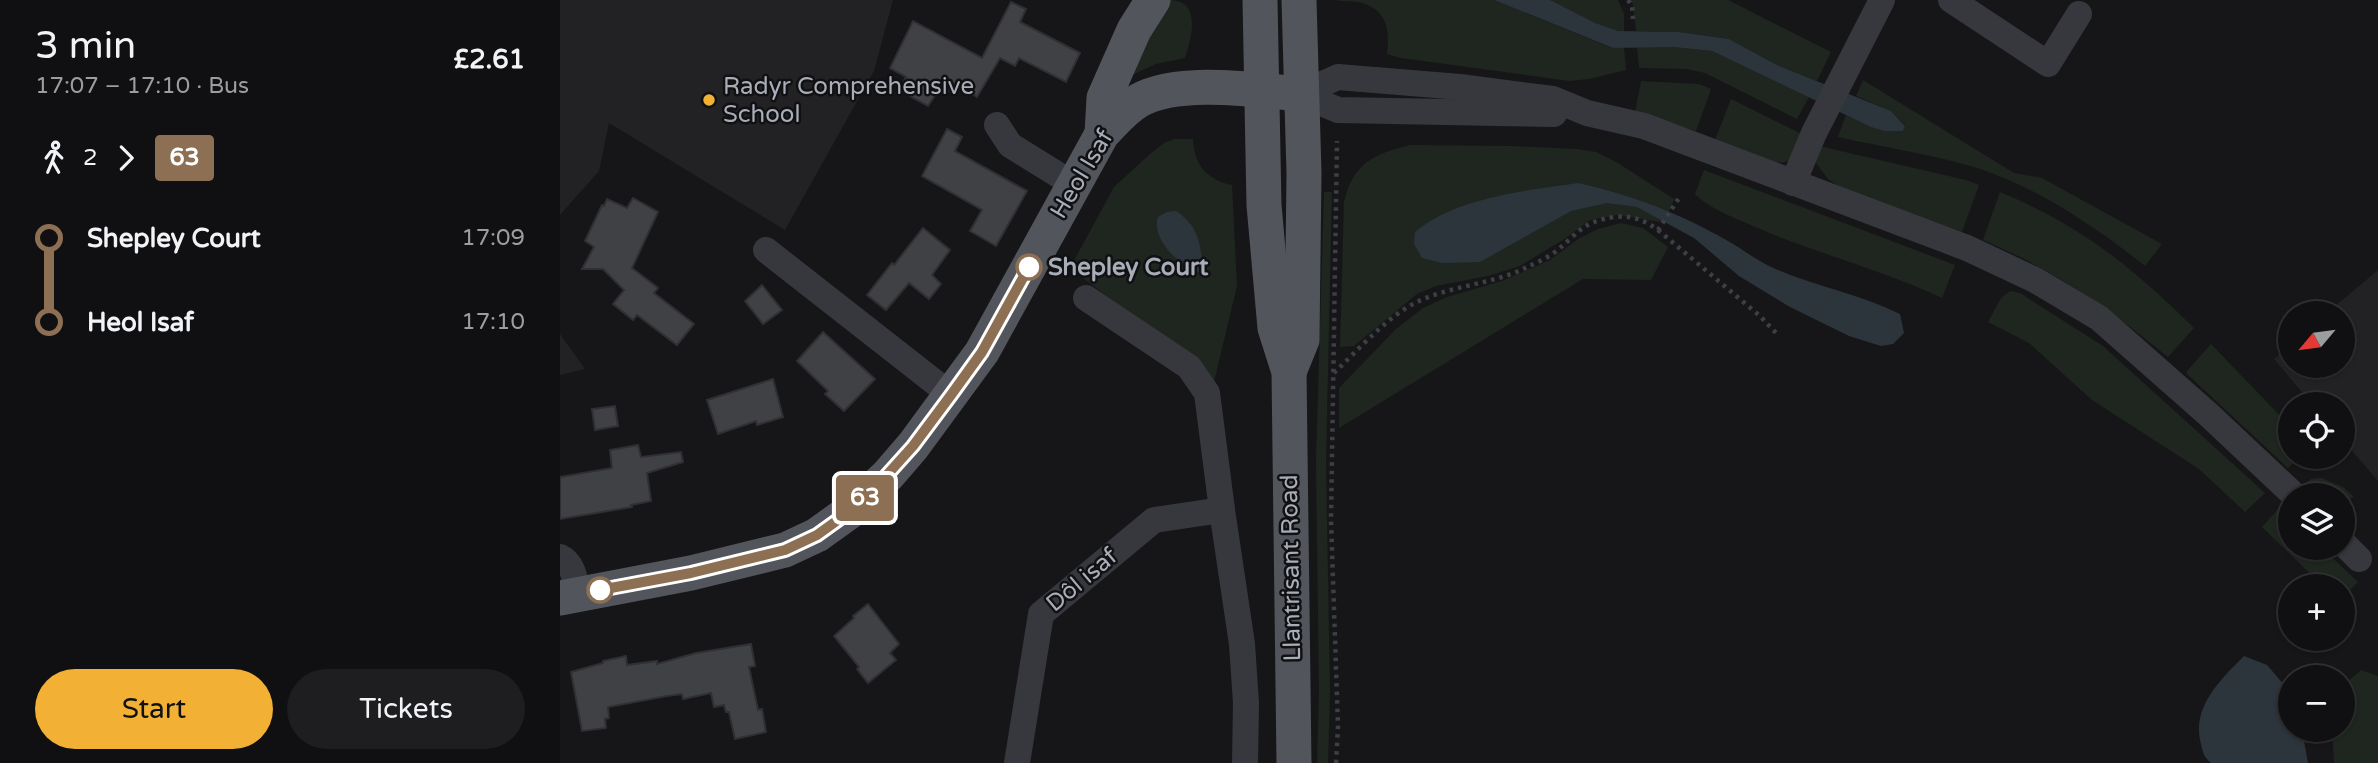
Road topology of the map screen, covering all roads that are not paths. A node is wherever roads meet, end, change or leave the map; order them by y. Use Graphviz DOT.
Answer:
graph roads {
  1 [pos="1153,0"];
  2 [pos="1260,0"];
  3 [pos="1299,0"];
  4 [pos="1882,0"];
  5 [pos="1951,0"];
  6 [pos="2079,14"];
  7 [pos="1262,91"];
  8 [pos="1300,94"];
  9 [pos="997,125"];
  10 [pos="1102,134"];
  11 [pos="1793,183"];
  12 [pos="1073,184"];
  13 [pos="766,250"];
  14 [pos="1086,298"];
  15 [pos="1289,372"];
  16 [pos="951,395"];
  17 [pos="2281,483"];
  18 [pos="1222,510"];
  19 [pos="560,557"];
  20 [pos="569,596"];
  21 [pos="1017,763"];
  22 [pos="1245,763"];
  23 [pos="1294,763"];
  1 -- 10 [label="main road"];
  2 -- 7 [label="main road, Llantrisant Road"];
  3 -- 8 [label="main road, Llantrisant Road"];
  4 -- 11 [label="street"];
  5 -- 6 [label="street"];
  7 -- 8 [label="main road, Heol Isaf"];
  7 -- 10 [label="main road, Heol Isaf"];
  7 -- 15 [label="main road, Llantrisant Road"];
  8 -- 11 [label="street"];
  8 -- 15 [label="main road, Llantrisant Road"];
  9 -- 12 [label="street"];
  10 -- 12 [label="main road, Heol Isaf"];
  11 -- 17 [label="street"];
  12 -- 16 [label="main road, Heol Isaf"];
  13 -- 16 [label="street"];
  14 -- 18 [label="street"];
  15 -- 23 [label="main road, Llantrisant Road"];
  16 -- 20 [label="main road, Heol Isaf"];
  18 -- 21 [label="street, Dôl isaf"];
  18 -- 22 [label="street"];
  19 -- 20 [label="street, Heol Isaf"];
}
